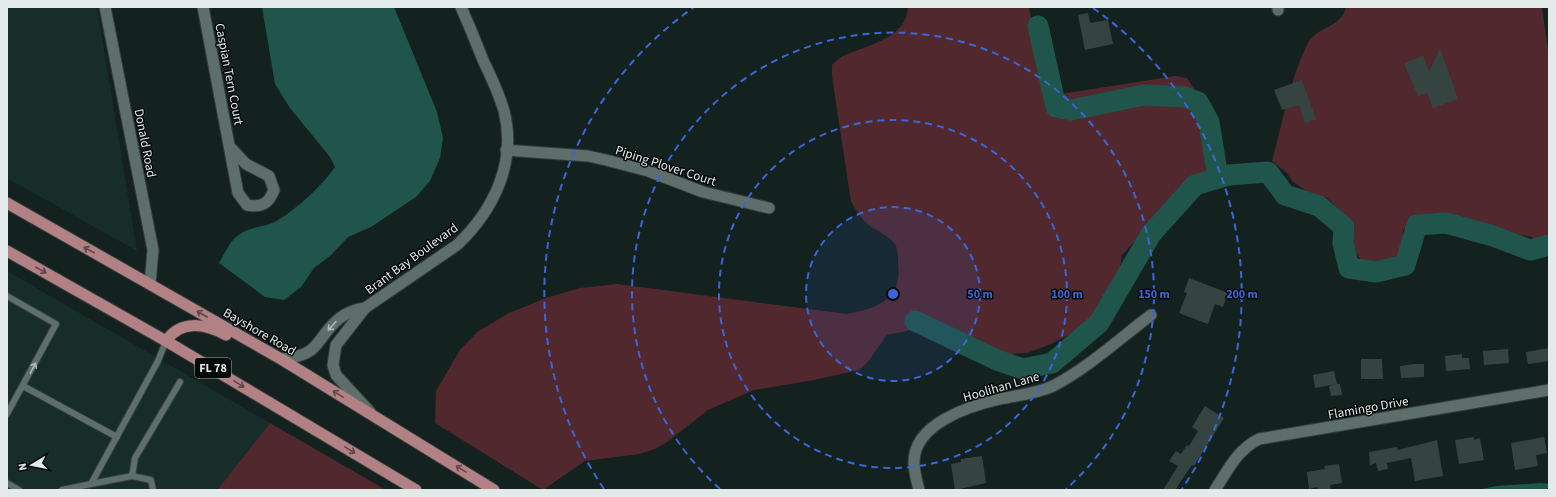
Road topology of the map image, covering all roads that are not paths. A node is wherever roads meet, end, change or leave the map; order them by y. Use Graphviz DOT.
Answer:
graph roads {
  1 [pos="105,7"];
  2 [pos="203,7"];
  3 [pos="461,7"];
  4 [pos="229,146"];
  5 [pos="506,150"];
  6 [pos="7,203"];
  7 [pos="769,208"];
  8 [pos="7,251"];
  9 [pos="150,284"];
  10 [pos="7,296"];
  11 [pos="365,308"];
  12 [pos="1151,315"];
  13 [pos="166,341"];
  14 [pos="277,357"];
  15 [pos="180,382"];
  16 [pos="23,386"];
  17 [pos="1549,390"];
  18 [pos="7,414"];
  19 [pos="372,414"];
  20 [pos="117,437"];
  21 [pos="132,476"];
  22 [pos="7,483"];
  23 [pos="91,484"];
  24 [pos="19,490"];
  25 [pos="62,490"];
  26 [pos="153,490"];
  27 [pos="416,490"];
  28 [pos="494,490"];
  29 [pos="918,490"];
  30 [pos="1215,490"];
  1 -- 9 [label="street, Donald Road"];
  2 -- 4 [label="street, Caspian Tern Court"];
  3 -- 5 [label="street, Brant Bay Boulevard"];
  4 -- 4 [label="street, Caspian Tern Court"];
  5 -- 7 [label="street, Piping Plover Court"];
  5 -- 11 [label="street, Brant Bay Boulevard"];
  9 -- 6 [label="main road, Bayshore Road, one-way"];
  8 -- 13 [label="main road, FL 78, one-way"];
  14 -- 9 [label="main road, Bayshore Road, one-way"];
  16 -- 10 [label="lane, one-way"];
  11 -- 14 [label="street, Brant Bay Boulevard, one-way"];
  11 -- 19 [label="street, Brant Bay Boulevard"];
  12 -- 29 [label="street, Hoolihan Lane"];
  13 -- 14 [label="main road"];
  13 -- 20 [label="lane"];
  13 -- 27 [label="main road, FL 78, one-way"];
  19 -- 14 [label="main road, Bayshore Road, one-way"];
  15 -- 21 [label="lane"];
  16 -- 18 [label="lane"];
  16 -- 20 [label="lane"];
  17 -- 30 [label="street, Flamingo Drive"];
  28 -- 19 [label="main road, Bayshore Road, one-way"];
  20 -- 23 [label="lane"];
  21 -- 23 [label="lane"];
  21 -- 26 [label="lane"];
  22 -- 24 [label="lane"];
  23 -- 25 [label="lane"];
}
